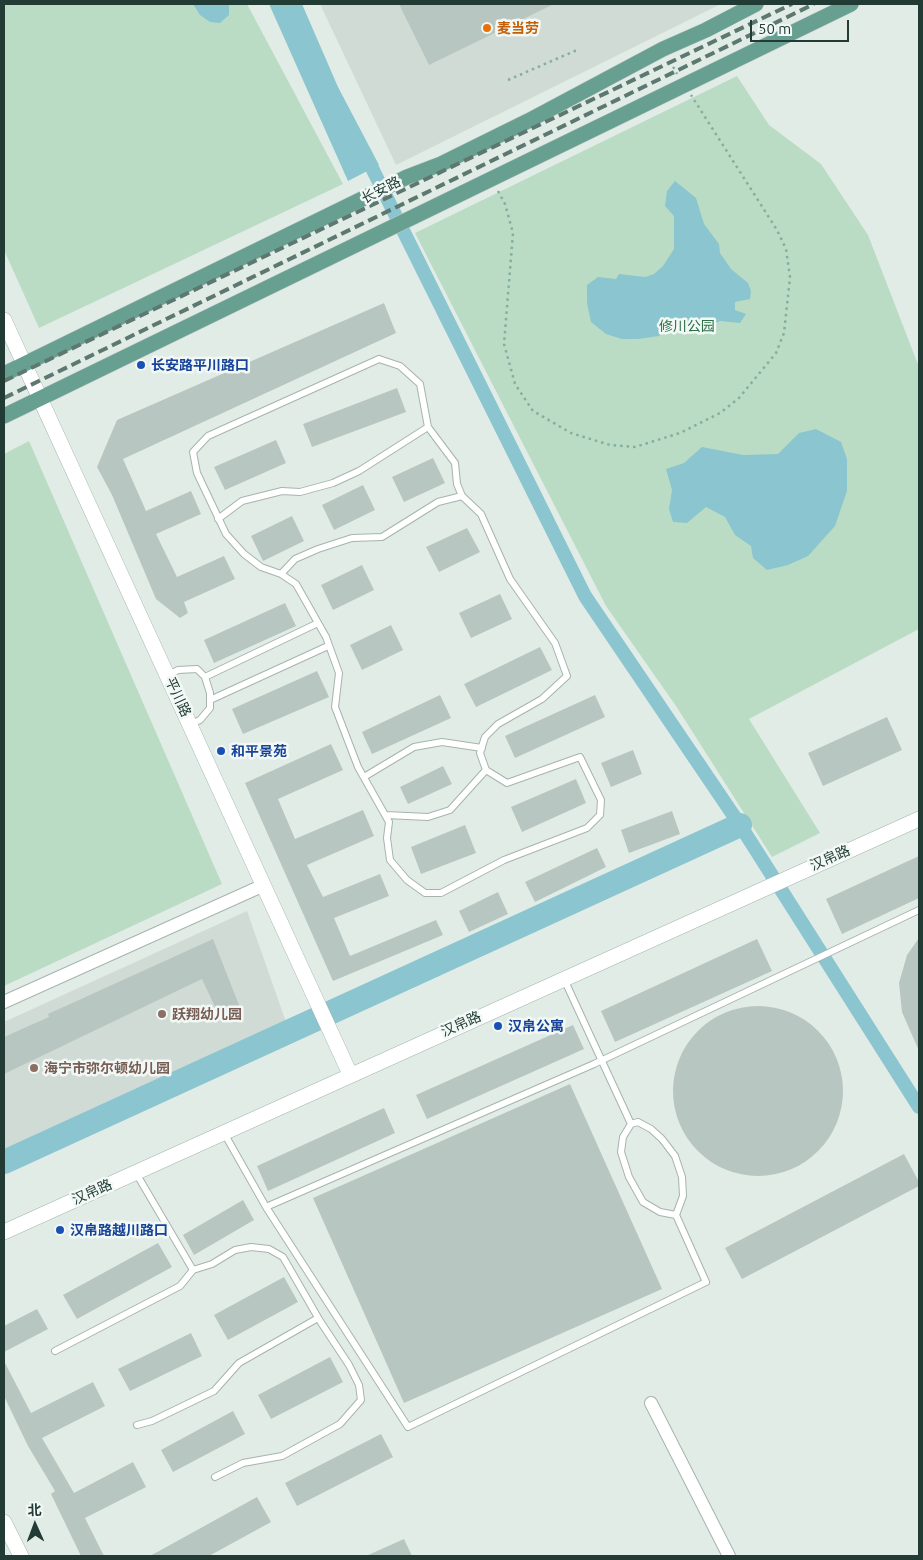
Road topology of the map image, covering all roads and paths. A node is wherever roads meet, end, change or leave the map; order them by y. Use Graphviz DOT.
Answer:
graph roads {
  1 [pos="756,4"];
  2 [pos="851,4"];
  3 [pos="663,49"];
  4 [pos="577,50"];
  5 [pos="508,80"];
  6 [pos="684,84"];
  7 [pos="491,178"];
  8 [pos="4,320"];
  9 [pos="23,365"];
  10 [pos="4,374"];
  11 [pos="39,399"];
  12 [pos="4,416"];
  13 [pos="428,427"];
  14 [pos="462,496"];
  15 [pos="218,519"];
  16 [pos="281,574"];
  17 [pos="318,623"];
  18 [pos="328,646"];
  19 [pos="168,674"];
  20 [pos="205,677"];
  21 [pos="210,700"];
  22 [pos="191,724"];
  23 [pos="482,748"];
  24 [pos="486,770"];
  25 [pos="364,777"];
  26 [pos="386,815"];
  27 [pos="919,819"];
  28 [pos="264,885"];
  29 [pos="919,910"];
  30 [pos="563,978"];
  31 [pos="4,1002"];
  32 [pos="602,1060"];
  33 [pos="347,1068"];
  34 [pos="631,1124"];
  35 [pos="224,1132"];
  36 [pos="136,1173"];
  37 [pos="266,1208"];
  38 [pos="676,1216"];
  39 [pos="4,1232"];
  40 [pos="193,1270"];
  41 [pos="318,1318"];
  42 [pos="55,1351"];
  43 [pos="651,1403"];
  44 [pos="137,1426"];
  45 [pos="215,1477"];
  46 [pos="4,1522"];
  47 [pos="21,1556"];
  48 [pos="729,1556"];
  1 -- 3 [label="main road, 长安路"];
  2 -- 6 [label="main road"];
  3 -- 6 [label="path"];
  3 -- 9 [label="main road, 长安路"];
  4 -- 5 [label="path"];
  6 -- 7 [label="main road"];
  6 -- 7 [label="path"];
  7 -- 11 [label="main road"];
  8 -- 9 [label="street, 平川路"];
  9 -- 10 [label="main road, 长安路"];
  9 -- 11 [label="street, 平川路"];
  11 -- 12 [label="main road"];
  11 -- 19 [label="street, 平川路"];
  13 -- 14 [label="lane"];
  13 -- 15 [label="lane"];
  13 -- 15 [label="lane"];
  14 -- 16 [label="lane"];
  14 -- 23 [label="lane"];
  15 -- 16 [label="lane"];
  16 -- 17 [label="lane"];
  17 -- 18 [label="lane"];
  17 -- 20 [label="lane"];
  18 -- 21 [label="lane"];
  18 -- 25 [label="lane"];
  19 -- 20 [label="lane"];
  19 -- 22 [label="street, 平川路"];
  20 -- 21 [label="lane"];
  21 -- 22 [label="lane"];
  22 -- 28 [label="street, 平川路"];
  23 -- 24 [label="lane"];
  23 -- 25 [label="lane"];
  24 -- 26 [label="lane"];
  24 -- 26 [label="lane"];
  25 -- 26 [label="lane"];
  27 -- 30 [label="street, 汉帛路"];
  28 -- 31 [label="street"];
  28 -- 33 [label="street, 平川路"];
  29 -- 32 [label="lane"];
  30 -- 32 [label="lane"];
  30 -- 33 [label="street, 汉帛路"];
  32 -- 34 [label="lane"];
  32 -- 37 [label="lane"];
  33 -- 35 [label="street, 汉帛路"];
  34 -- 38 [label="lane"];
  34 -- 38 [label="lane"];
  35 -- 36 [label="street, 汉帛路"];
  35 -- 37 [label="lane"];
  36 -- 39 [label="street, 汉帛路"];
  36 -- 40 [label="lane"];
  37 -- 38 [label="lane"];
  40 -- 41 [label="lane"];
  40 -- 42 [label="lane"];
  41 -- 44 [label="lane"];
  41 -- 45 [label="lane"];
  43 -- 48 [label="street"];
  46 -- 47 [label="street"];
}
